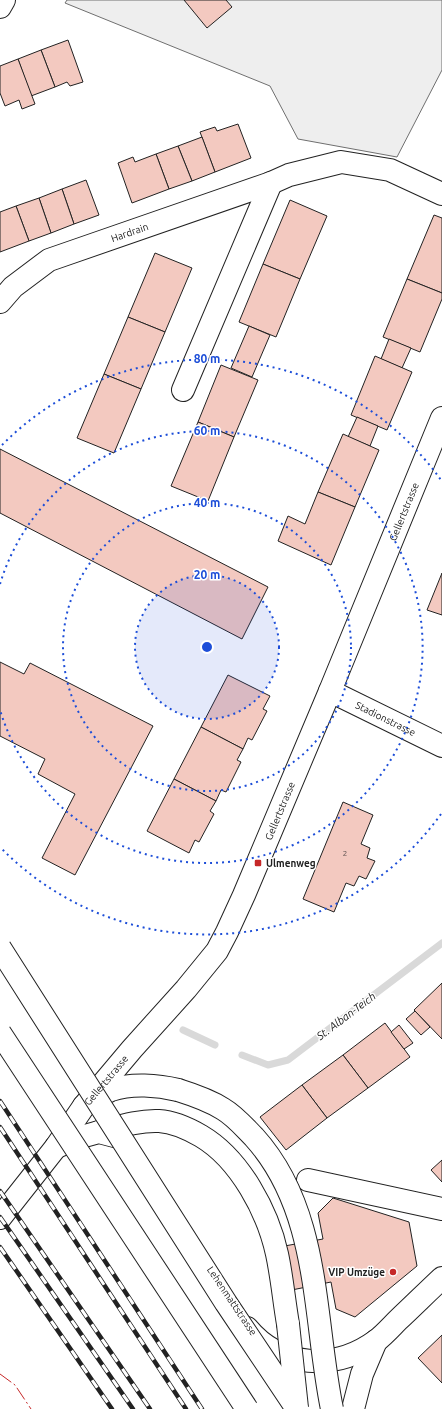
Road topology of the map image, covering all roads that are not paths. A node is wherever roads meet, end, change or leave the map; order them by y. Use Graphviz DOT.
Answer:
graph roads {
  1 [pos="4,0"];
  2 [pos="0,7"];
  3 [pos="270,183"];
  4 [pos="442,194"];
  5 [pos="0,302"];
  6 [pos="183,390"];
  7 [pos="442,418"];
  8 [pos="330,691"];
  9 [pos="442,746"];
  10 [pos="0,948"];
  11 [pos="0,1033"];
  12 [pos="84,1106"];
  13 [pos="99,1132"];
  14 [pos="56,1147"];
  15 [pos="308,1180"];
  16 [pos="442,1209"];
  17 [pos="0,1218"];
  18 [pos="442,1278"];
  19 [pos="376,1341"];
  20 [pos="247,1409"];
  21 [pos="297,1409"];
  22 [pos="332,1409"];
  23 [pos="353,1409"];
  1 -- 2 [label="main road"];
  3 -- 4 [label="main road, Hardrain"];
  3 -- 5 [label="main road, Hardrain"];
  3 -- 6 [label="main road"];
  7 -- 8 [label="main road, Gellertstrasse"];
  8 -- 9 [label="main road, Stadionstrasse"];
  8 -- 12 [label="main road, Gellertstrasse"];
  10 -- 21 [label="main road, bridge"];
  11 -- 20 [label="main road, bridge"];
  12 -- 14 [label="main road, Gellertstrasse"];
  12 -- 22 [label="main road, bridge"];
  13 -- 14 [label="main road"];
  13 -- 19 [label="main road, Lehenmattstrasse"];
  13 -- 21 [label="main road, bridge"];
  14 -- 17 [label="main road, Gellertstrasse"];
  15 -- 16 [label="main road"];
  18 -- 19 [label="main road, Lehenmattstrasse"];
  19 -- 23 [label="main road"];
}
